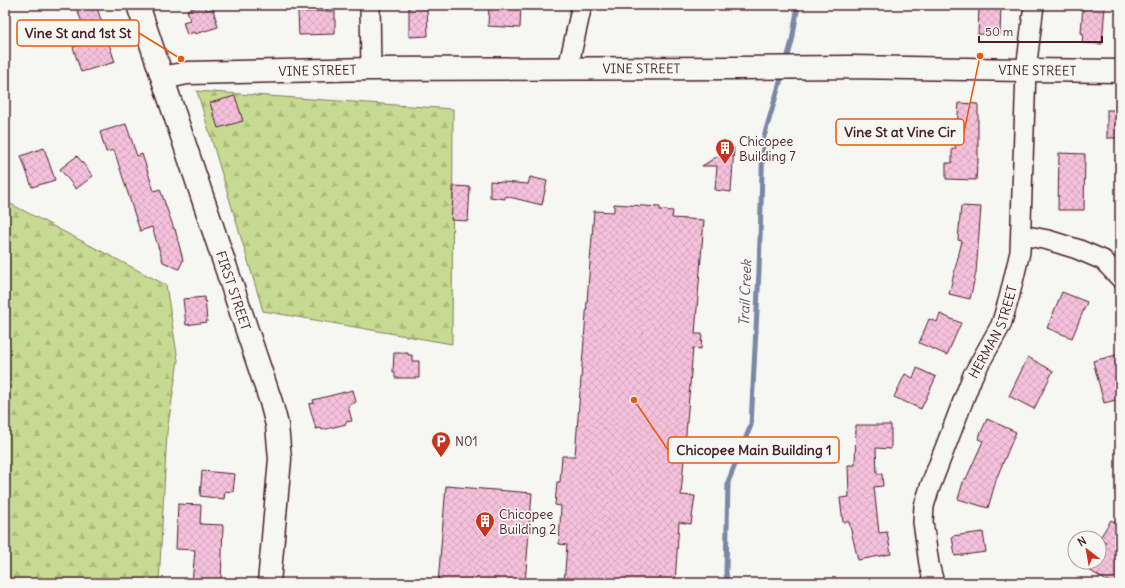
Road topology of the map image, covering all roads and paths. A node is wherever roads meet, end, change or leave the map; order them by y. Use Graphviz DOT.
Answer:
graph roads {
  1 [pos="138,5"];
  2 [pos="370,5"];
  3 [pos="582,5"];
  4 [pos="1034,5"];
  5 [pos="568,68"];
  6 [pos="371,69"];
  7 [pos="1026,70"];
  8 [pos="1120,71"];
  9 [pos="163,78"];
  10 [pos="1022,236"];
  11 [pos="1120,278"];
  12 [pos="269,583"];
  13 [pos="934,583"];
  1 -- 9 [label="street, FIRST STREET"];
  2 -- 6 [label="street"];
  3 -- 5 [label="street"];
  4 -- 7 [label="street, HERMAN STREET"];
  5 -- 6 [label="street, VINE STREET"];
  5 -- 7 [label="street, VINE STREET"];
  6 -- 9 [label="street, VINE STREET"];
  7 -- 8 [label="street, VINE STREET"];
  7 -- 10 [label="street, HERMAN STREET"];
  9 -- 12 [label="street, FIRST STREET"];
  10 -- 11 [label="street"];
  10 -- 13 [label="street, HERMAN STREET"];
}
